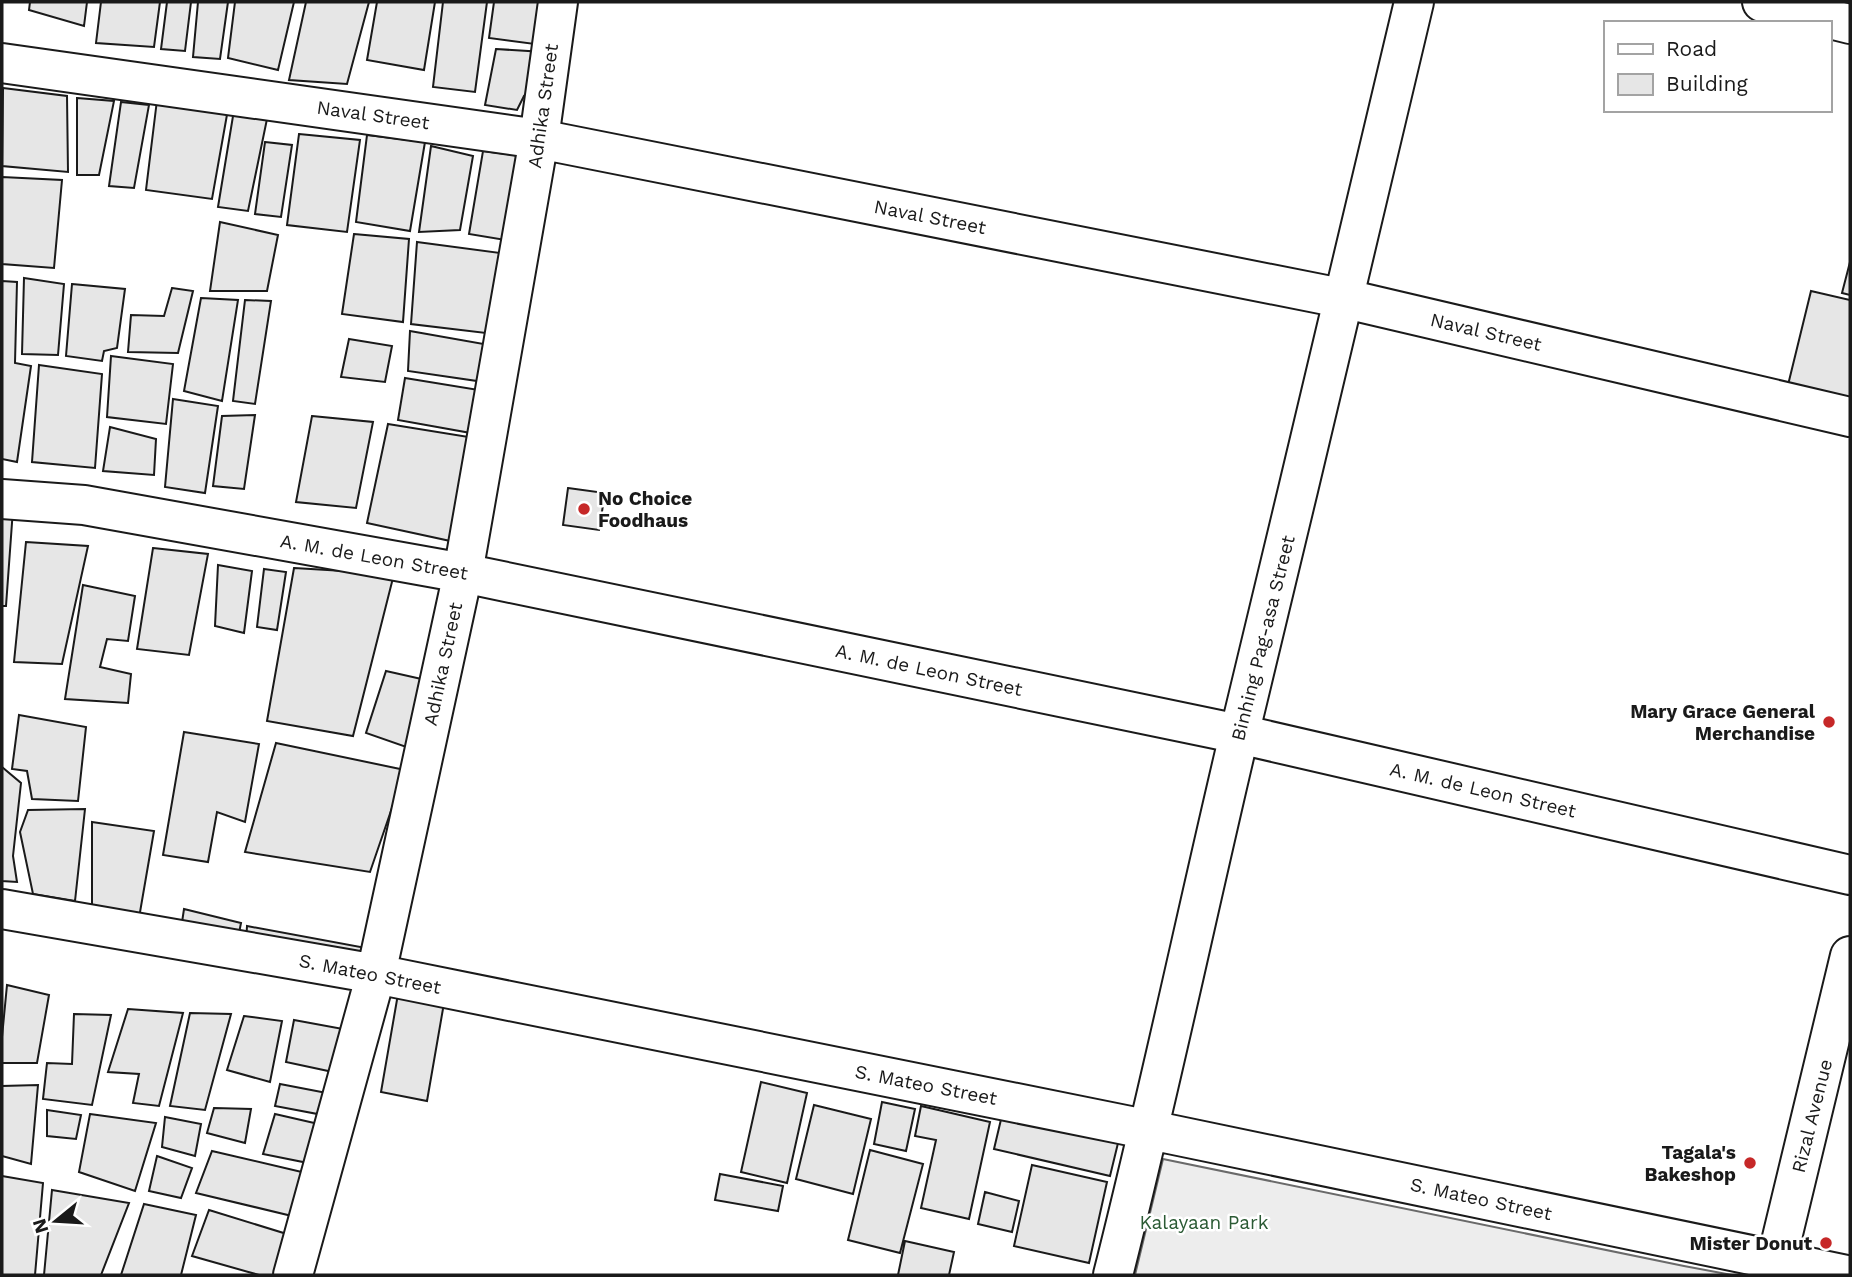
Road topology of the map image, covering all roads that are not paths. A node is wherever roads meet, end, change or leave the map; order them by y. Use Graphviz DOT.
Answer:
graph roads {
  1 [pos="558,2"];
  2 [pos="1414,2"];
  3 [pos="1762,2"];
  4 [pos="1850,24"];
  5 [pos="2,63"];
  6 [pos="539,139"];
  7 [pos="1346,299"];
  8 [pos="1850,417"];
  9 [pos="2,499"];
  10 [pos="463,573"];
  11 [pos="1239,734"];
  12 [pos="1850,875"];
  13 [pos="2,909"];
  14 [pos="1850,956"];
  15 [pos="376,974"];
  16 [pos="1150,1130"];
  17 [pos="1775,1268"];
  18 [pos="293,1275"];
  19 [pos="1113,1275"];
  20 [pos="1847,1275"];
  1 -- 6 [label="street, Adhika Street"];
  2 -- 7 [label="street, Binhing Pag-asa Street"];
  3 -- 4 [label="street"];
  5 -- 6 [label="street, Naval Street"];
  6 -- 7 [label="street, Naval Street"];
  6 -- 10 [label="street, Adhika Street"];
  7 -- 8 [label="street, Naval Street"];
  7 -- 11 [label="street, Binhing Pag-asa Street"];
  9 -- 10 [label="street, A. M. de Leon Street"];
  10 -- 11 [label="street, A. M. de Leon Street"];
  10 -- 15 [label="street, Adhika Street"];
  11 -- 12 [label="street, A. M. de Leon Street"];
  11 -- 16 [label="street, Binhing Pag-asa Street"];
  13 -- 15 [label="street, S. Mateo Street"];
  14 -- 17 [label="street, Rizal Avenue"];
  15 -- 16 [label="street, S. Mateo Street"];
  15 -- 18 [label="street, Adhika Street"];
  16 -- 17 [label="street, S. Mateo Street"];
  16 -- 19 [label="street, Binhing Pag-asa Street"];
  17 -- 20 [label="street, S. Mateo Street"];
}
